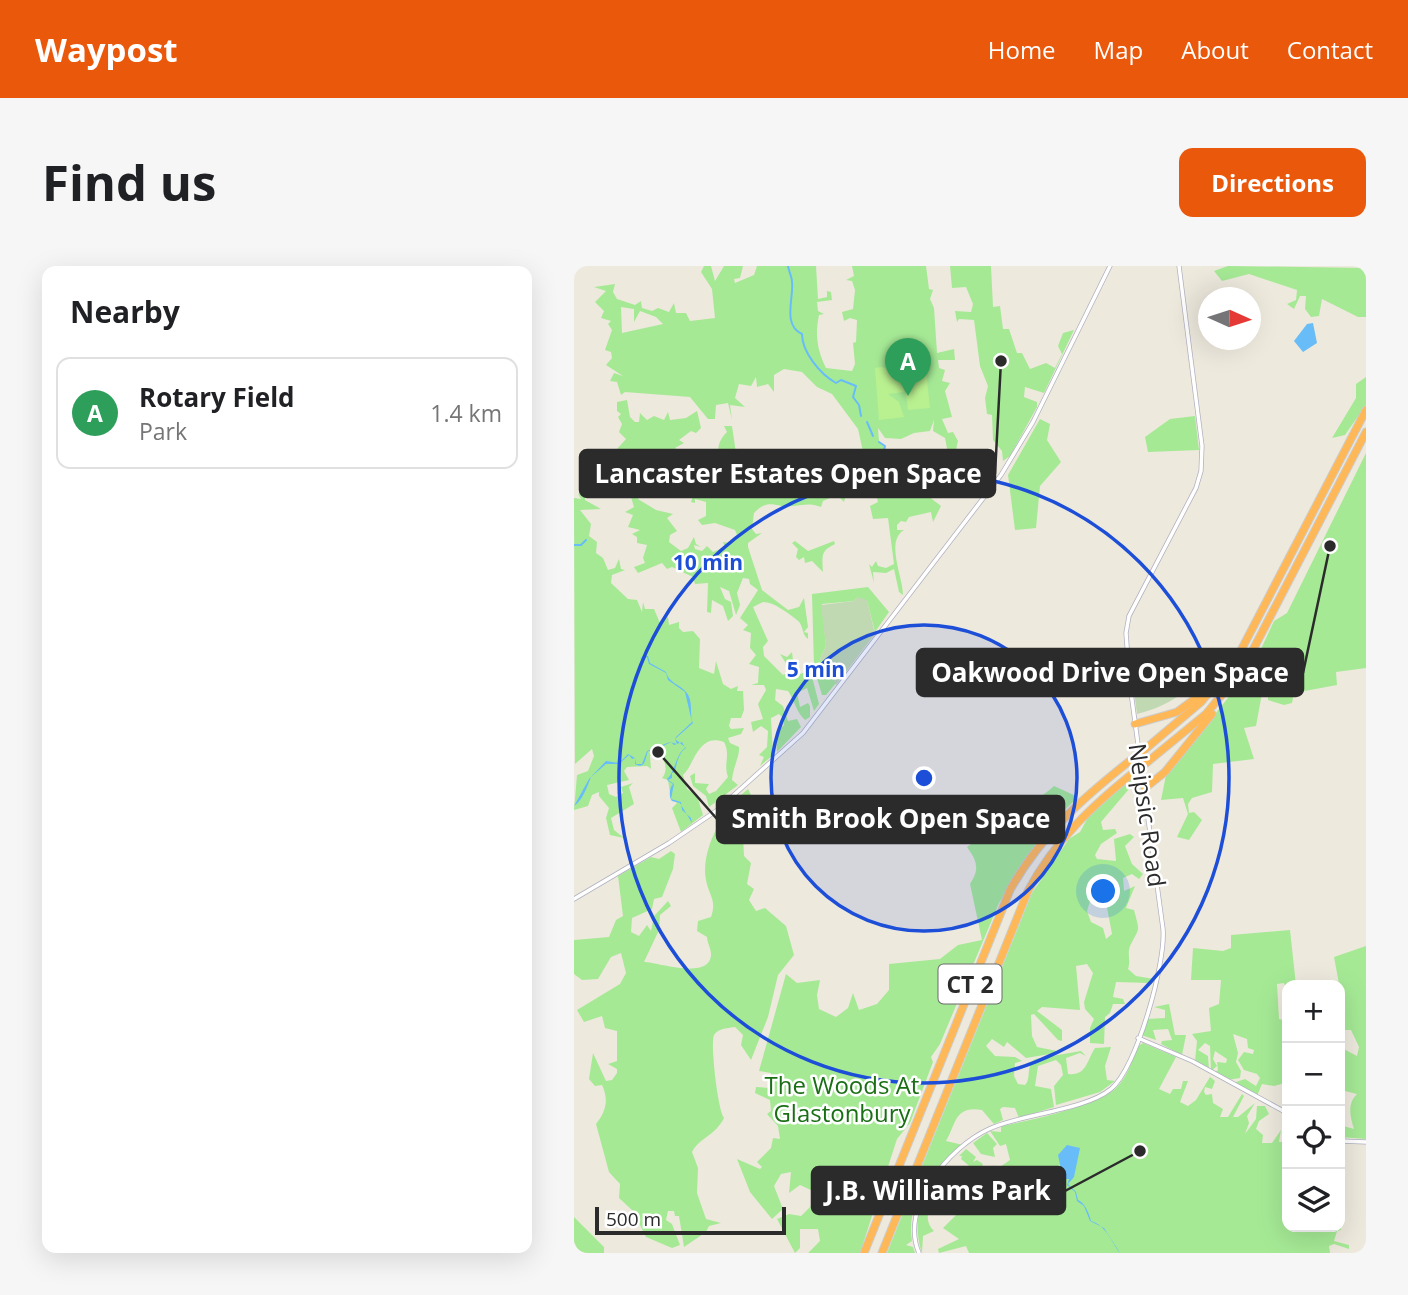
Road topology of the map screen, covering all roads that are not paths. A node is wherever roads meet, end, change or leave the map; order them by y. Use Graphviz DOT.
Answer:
graph roads {
  1 [pos="1110,266"];
  2 [pos="1179,266"];
  3 [pos="1366,410"];
  4 [pos="1366,432"];
  5 [pos="1228,671"];
  6 [pos="1227,691"];
  7 [pos="1135,724"];
  8 [pos="1145,788"];
  9 [pos="574,899"];
  10 [pos="1138,1038"];
  11 [pos="1282,1111"];
  12 [pos="1345,1141"];
  13 [pos="1366,1142"];
  14 [pos="864,1253"];
  15 [pos="882,1253"];
  16 [pos="919,1253"];
  1 -- 9 [label="street"];
  2 -- 7 [label="street, Neipsic Road"];
  3 -- 5 [label="highway, CT 2"];
  4 -- 6 [label="highway, CT 2"];
  5 -- 7 [label="highway"];
  5 -- 14 [label="highway, CT 2"];
  6 -- 8 [label="highway"];
  6 -- 15 [label="highway, CT 2"];
  7 -- 8 [label="street, Neipsic Road"];
  8 -- 10 [label="street, Neipsic Road"];
  10 -- 11 [label="street"];
  10 -- 16 [label="street, Neipsic Road"];
  12 -- 13 [label="street"];
}
